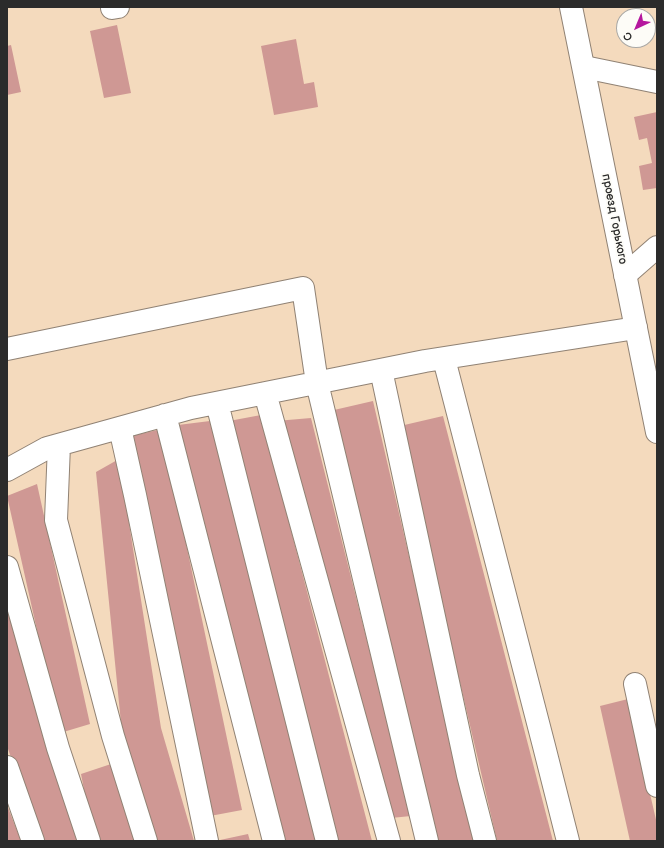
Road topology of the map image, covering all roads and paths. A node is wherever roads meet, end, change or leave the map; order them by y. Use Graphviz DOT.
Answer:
graph roads {
  1 [pos="571,7"];
  2 [pos="584,67"];
  3 [pos="657,82"];
  4 [pos="657,247"];
  5 [pos="625,275"];
  6 [pos="636,328"];
  7 [pos="7,349"];
  8 [pos="444,359"];
  9 [pos="381,370"];
  10 [pos="317,383"];
  11 [pos="265,393"];
  12 [pos="217,403"];
  13 [pos="166,415"];
  14 [pos="120,428"];
  15 [pos="657,432"];
  16 [pos="59,445"];
  17 [pos="7,470"];
  18 [pos="7,567"];
  19 [pos="635,684"];
  20 [pos="7,768"];
  21 [pos="657,786"];
  22 [pos="33,841"];
  23 [pos="89,841"];
  24 [pos="146,841"];
  25 [pos="207,841"];
  26 [pos="274,841"];
  27 [pos="327,841"];
  28 [pos="389,841"];
  29 [pos="427,841"];
  30 [pos="485,841"];
  31 [pos="568,841"];
  1 -- 2 [label="main road, проезд Горького"];
  2 -- 3 [label="main road"];
  2 -- 5 [label="main road, проезд Горького"];
  4 -- 5 [label="main road"];
  5 -- 6 [label="main road, проезд Горького"];
  6 -- 8 [label="main road"];
  6 -- 15 [label="main road, проезд Горького"];
  7 -- 10 [label="main road"];
  8 -- 9 [label="main road"];
  8 -- 31 [label="main road"];
  9 -- 10 [label="main road"];
  9 -- 30 [label="main road"];
  10 -- 11 [label="main road"];
  10 -- 29 [label="main road"];
  11 -- 12 [label="main road"];
  11 -- 28 [label="main road"];
  12 -- 13 [label="main road"];
  12 -- 27 [label="main road"];
  13 -- 14 [label="main road"];
  13 -- 26 [label="main road"];
  14 -- 16 [label="main road"];
  14 -- 25 [label="main road"];
  16 -- 17 [label="main road"];
  16 -- 24 [label="main road"];
  18 -- 23 [label="main road"];
  19 -- 21 [label="main road"];
  20 -- 22 [label="main road"];
}
